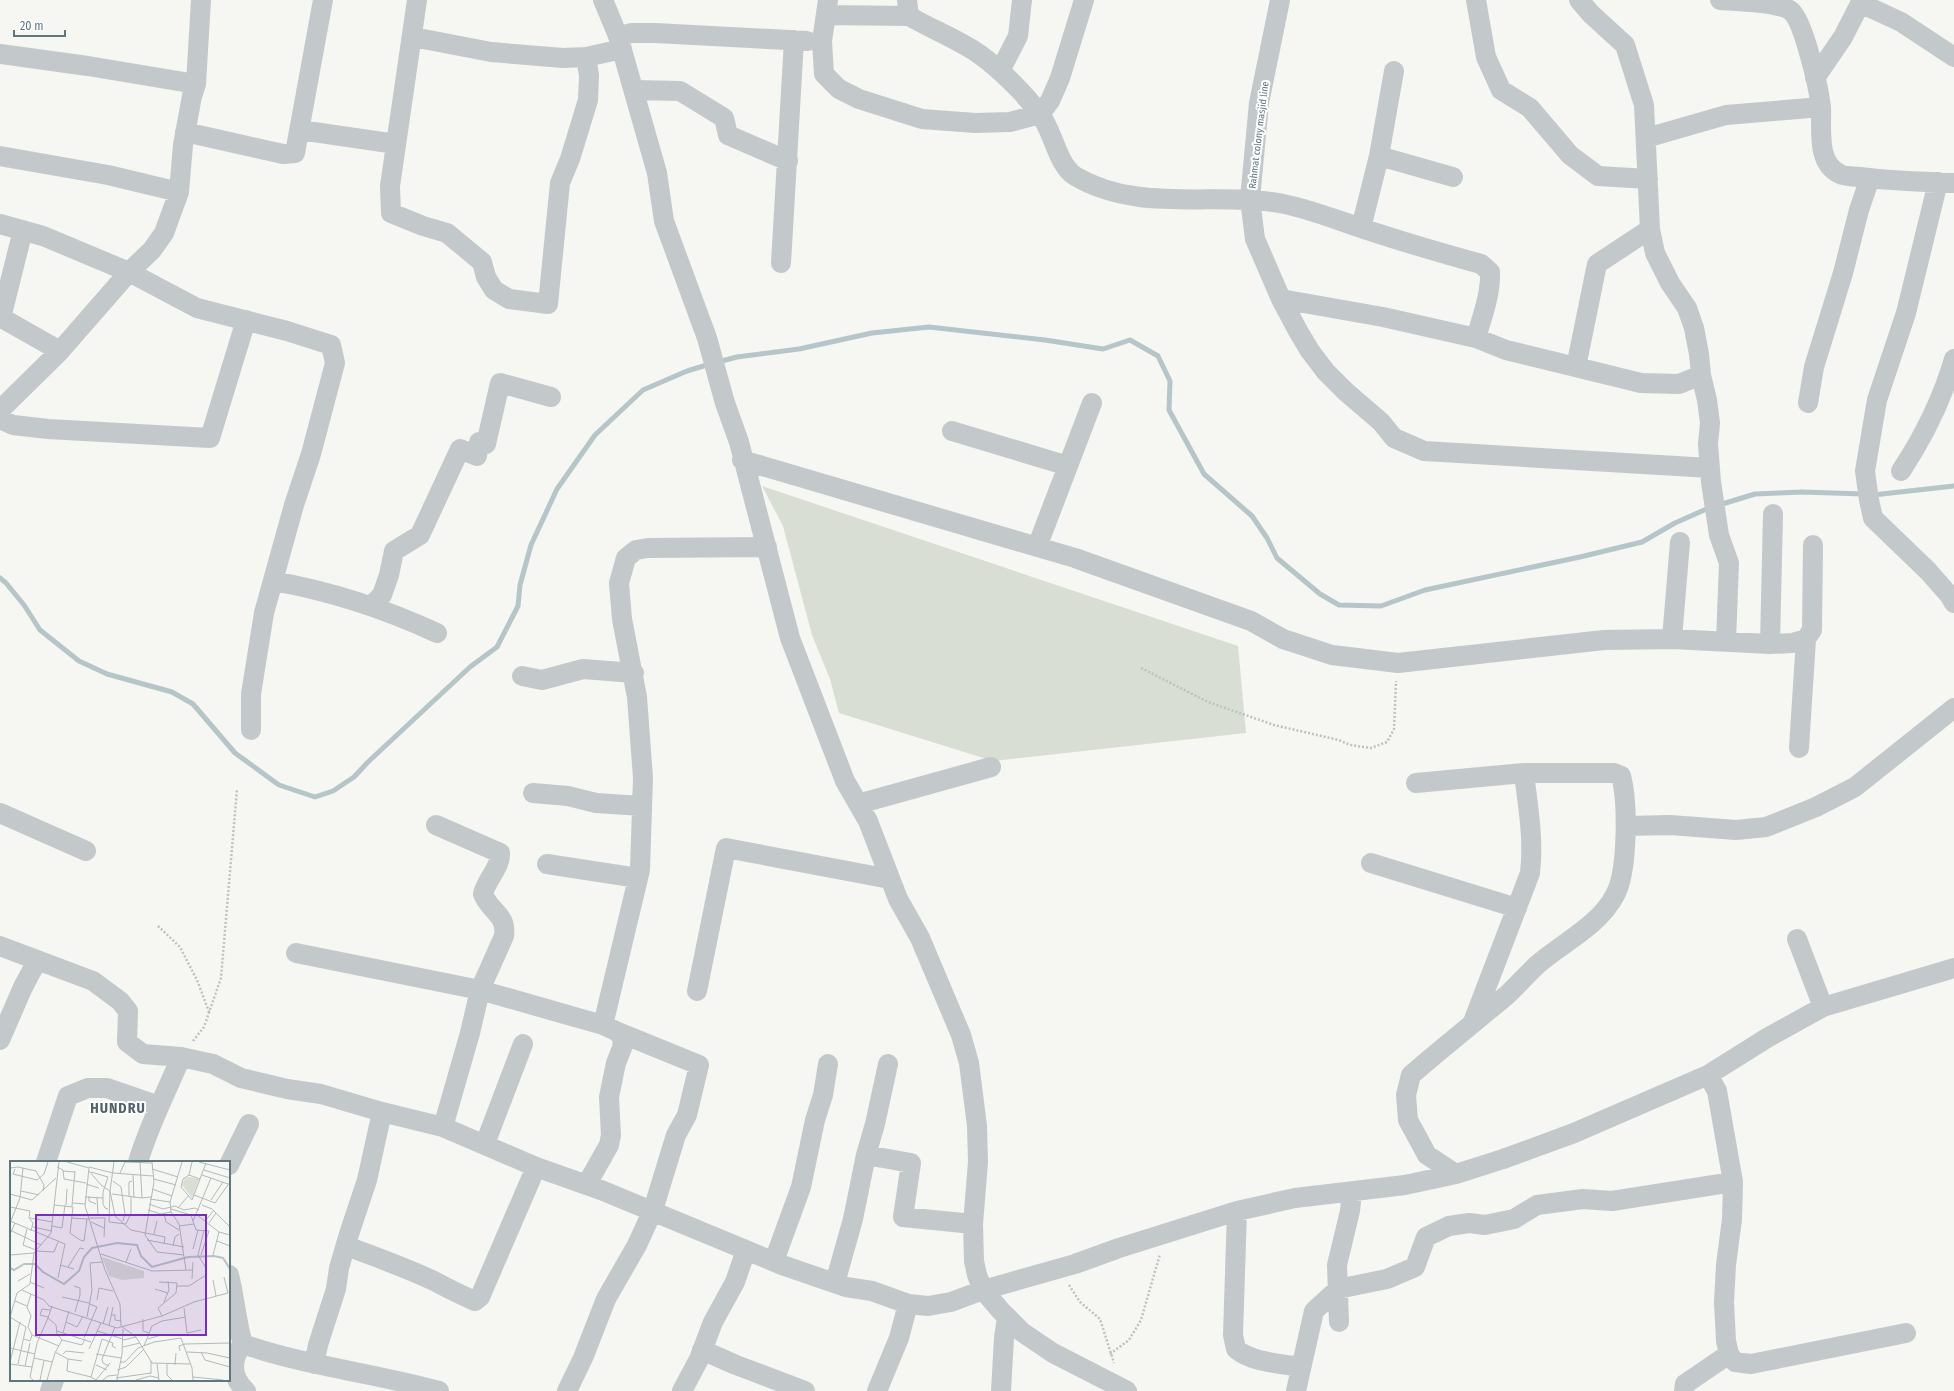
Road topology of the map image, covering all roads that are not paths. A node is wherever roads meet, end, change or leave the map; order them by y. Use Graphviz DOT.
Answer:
graph roads {
  1 [pos="201,0"];
  2 [pos="323,0"];
  3 [pos="417,0"];
  4 [pos="603,0"];
  5 [pos="1022,0"];
  6 [pos="1084,0"];
  7 [pos="1280,0"];
  8 [pos="1476,0"];
  9 [pos="1579,0"];
  10 [pos="1720,0"];
  11 [pos="1861,2"];
  12 [pos="827,8"];
  13 [pos="908,8"];
  14 [pos="412,37"];
  15 [pos="794,40"];
  16 [pos="822,41"];
  17 [pos="620,42"];
  18 [pos="0,54"];
  19 [pos="586,57"];
  20 [pos="1954,57"];
  21 [pos="1000,71"];
  22 [pos="1394,71"];
  23 [pos="1814,78"];
  24 [pos="196,84"];
  25 [pos="634,90"];
  26 [pos="1820,107"];
  27 [pos="1040,114"];
  28 [pos="300,130"];
  29 [pos="185,132"];
  30 [pos="1646,138"];
  31 [pos="396,144"];
  32 [pos="0,156"];
  33 [pos="1379,156"];
  34 [pos="788,161"];
  35 [pos="1453,177"];
  36 [pos="1870,178"];
  37 [pos="1648,180"];
  38 [pos="1946,182"];
  39 [pos="179,192"];
  40 [pos="1250,199"];
  41 [pos="0,224"];
  42 [pos="1361,228"];
  43 [pos="1650,229"];
  44 [pos="23,230"];
  45 [pos="781,263"];
  46 [pos="129,272"];
  47 [pos="1282,299"];
  48 [pos="0,318"];
  49 [pos="246,320"];
  50 [pos="1476,338"];
  51 [pos="60,351"];
  52 [pos="1954,359"];
  53 [pos="1576,367"];
  54 [pos="1701,375"];
  55 [pos="551,398"];
  56 [pos="1808,402"];
  57 [pos="1092,403"];
  58 [pos="0,410"];
  59 [pos="0,419"];
  60 [pos="952,431"];
  61 [pos="742,460"];
  62 [pos="1068,466"];
  63 [pos="1901,472"];
  64 [pos="1711,475"];
  65 [pos="1773,514"];
  66 [pos="1680,542"];
  67 [pos="1813,545"];
  68 [pos="767,547"];
  69 [pos="1037,547"];
  70 [pos="273,582"];
  71 [pos="1954,603"];
  72 [pos="371,606"];
  73 [pos="437,633"];
  74 [pos="1672,639"];
  75 [pos="1806,639"];
  76 [pos="1726,641"];
  77 [pos="1770,644"];
  78 [pos="634,673"];
  79 [pos="522,676"];
  80 [pos="1954,708"];
  81 [pos="251,730"];
  82 [pos="1799,748"];
  83 [pos="990,767"];
  84 [pos="1524,773"];
  85 [pos="1416,783"];
  86 [pos="533,793"];
  87 [pos="858,804"];
  88 [pos="642,806"];
  89 [pos="0,813"];
  90 [pos="436,825"];
  91 [pos="1626,826"];
  92 [pos="86,851"];
  93 [pos="1371,863"];
  94 [pos="547,864"];
  95 [pos="638,878"];
  96 [pos="890,879"];
  97 [pos="1517,908"];
  98 [pos="1797,939"];
  99 [pos="0,946"];
  100 [pos="296,953"];
  101 [pos="37,961"];
  102 [pos="1954,968"];
  103 [pos="480,990"];
  104 [pos="697,991"];
  105 [pos="1823,1007"];
  106 [pos="1473,1022"];
  107 [pos="610,1028"];
  108 [pos="0,1040"];
  109 [pos="523,1044"];
  110 [pos="180,1058"];
  111 [pos="828,1064"];
  112 [pos="888,1064"];
  113 [pos="1708,1075"];
  114 [pos="159,1106"];
  115 [pos="382,1112"];
  116 [pos="249,1124"];
  117 [pos="443,1127"];
  118 [pos="485,1144"];
  119 [pos="866,1154"];
  120 [pos="46,1161"];
  121 [pos="138,1161"];
  122 [pos="230,1163"];
  123 [pos="536,1167"];
  124 [pos="1456,1174"];
  125 [pos="1733,1182"];
  126 [pos="587,1184"];
  127 [pos="1352,1192"];
  128 [pos="653,1210"];
  129 [pos="1237,1211"];
  130 [pos="973,1224"];
  131 [pos="346,1246"];
  132 [pos="746,1250"];
  133 [pos="774,1261"];
  134 [pos="230,1279"];
  135 [pos="835,1283"];
  136 [pos="1338,1289"];
  137 [pos="984,1290"];
  138 [pos="908,1304"];
  139 [pos="1007,1317"];
  140 [pos="1339,1322"];
  141 [pos="1906,1333"];
  142 [pos="243,1344"];
  143 [pos="702,1350"];
  144 [pos="1729,1354"];
  145 [pos="314,1364"];
  146 [pos="1300,1367"];
  147 [pos="54,1381"];
  148 [pos="1123,1389"];
  149 [pos="50,1391"];
  150 [pos="246,1391"];
  151 [pos="439,1391"];
  152 [pos="567,1391"];
  153 [pos="682,1391"];
  154 [pos="805,1391"];
  155 [pos="877,1391"];
  156 [pos="1001,1391"];
  157 [pos="1296,1391"];
  158 [pos="1684,1391"];
  1 -- 24 [label="street"];
  2 -- 28 [label="street"];
  3 -- 14 [label="street"];
  4 -- 17 [label="street"];
  5 -- 21 [label="street"];
  6 -- 27 [label="street"];
  7 -- 40 [label="street, Rahmat colony masjid line"];
  8 -- 37 [label="street"];
  9 -- 30 [label="street"];
  10 -- 23 [label="street"];
  11 -- 20 [label="street"];
  11 -- 23 [label="street"];
  12 -- 13 [label="street"];
  12 -- 16 [label="street"];
  13 -- 21 [label="street"];
  14 -- 19 [label="street"];
  14 -- 31 [label="street"];
  15 -- 16 [label="street"];
  15 -- 17 [label="street"];
  15 -- 34 [label="street"];
  16 -- 27 [label="street"];
  17 -- 19 [label="street"];
  17 -- 25 [label="street"];
  18 -- 24 [label="street"];
  19 -- 31 [label="street"];
  21 -- 27 [label="street"];
  22 -- 33 [label="street"];
  23 -- 26 [label="street"];
  24 -- 29 [label="street"];
  25 -- 34 [label="street"];
  25 -- 61 [label="street"];
  26 -- 30 [label="street"];
  26 -- 36 [label="street"];
  27 -- 40 [label="street"];
  28 -- 29 [label="street"];
  28 -- 31 [label="street"];
  29 -- 39 [label="street"];
  30 -- 37 [label="street"];
  32 -- 39 [label="street"];
  33 -- 35 [label="street"];
  33 -- 42 [label="street"];
  34 -- 45 [label="street"];
  36 -- 38 [label="street"];
  36 -- 56 [label="street"];
  37 -- 43 [label="street"];
  38 -- 71 [label="street"];
  39 -- 46 [label="street"];
  40 -- 42 [label="street"];
  40 -- 47 [label="street, Rahmat colony masjid line"];
  41 -- 44 [label="street"];
  42 -- 50 [label="street"];
  43 -- 53 [label="street"];
  43 -- 54 [label="street"];
  44 -- 46 [label="street"];
  44 -- 48 [label="street"];
  46 -- 49 [label="street"];
  46 -- 51 [label="street"];
  47 -- 50 [label="street"];
  47 -- 64 [label="street, Rahmat colony masjid line"];
  48 -- 51 [label="street"];
  49 -- 59 [label="street"];
  49 -- 70 [label="street"];
  50 -- 53 [label="street"];
  51 -- 58 [label="street"];
  52 -- 63 [label="street"];
  53 -- 54 [label="street"];
  54 -- 64 [label="street"];
  55 -- 72 [label="street"];
  57 -- 62 [label="street"];
  60 -- 62 [label="street"];
  61 -- 68 [label="street"];
  61 -- 69 [label="street"];
  62 -- 69 [label="street"];
  64 -- 76 [label="street"];
  65 -- 77 [label="street"];
  66 -- 74 [label="street"];
  67 -- 75 [label="street"];
  68 -- 78 [label="street"];
  68 -- 87 [label="street"];
  69 -- 74 [label="street"];
  70 -- 72 [label="street"];
  70 -- 81 [label="street"];
  72 -- 73 [label="street"];
  74 -- 76 [label="street"];
  75 -- 77 [label="street"];
  75 -- 82 [label="street"];
  76 -- 77 [label="street"];
  78 -- 79 [label="street"];
  78 -- 88 [label="street"];
  80 -- 91 [label="street"];
  83 -- 87 [label="street"];
  84 -- 85 [label="street"];
  84 -- 91 [label="street"];
  84 -- 97 [label="street"];
  86 -- 88 [label="street"];
  87 -- 96 [label="street"];
  88 -- 95 [label="street"];
  89 -- 92 [label="street"];
  90 -- 103 [label="street"];
  91 -- 106 [label="street"];
  93 -- 97 [label="street"];
  94 -- 95 [label="street"];
  95 -- 107 [label="street"];
  96 -- 104 [label="street"];
  96 -- 130 [label="street"];
  97 -- 106 [label="street"];
  98 -- 105 [label="street"];
  99 -- 101 [label="street"];
  100 -- 103 [label="street"];
  101 -- 108 [label="street"];
  101 -- 110 [label="street"];
  102 -- 105 [label="street"];
  103 -- 107 [label="street"];
  103 -- 117 [label="street"];
  105 -- 113 [label="street"];
  106 -- 124 [label="street"];
  107 -- 126 [label="street"];
  107 -- 128 [label="street"];
  109 -- 118 [label="street"];
  110 -- 114 [label="street"];
  110 -- 115 [label="street"];
  111 -- 133 [label="street"];
  112 -- 119 [label="street"];
  113 -- 124 [label="street"];
  113 -- 125 [label="street"];
  114 -- 120 [label="street"];
  114 -- 121 [label="street"];
  115 -- 117 [label="street"];
  115 -- 131 [label="street"];
  116 -- 122 [label="street"];
  117 -- 118 [label="street"];
  118 -- 123 [label="street"];
  119 -- 130 [label="street"];
  119 -- 135 [label="street"];
  123 -- 126 [label="street"];
  123 -- 131 [label="street"];
  124 -- 127 [label="street"];
  125 -- 136 [label="street"];
  125 -- 144 [label="street"];
  126 -- 128 [label="street"];
  127 -- 129 [label="street"];
  127 -- 136 [label="street"];
  128 -- 132 [label="street"];
  128 -- 152 [label="street"];
  129 -- 137 [label="street"];
  129 -- 146 [label="street"];
  130 -- 137 [label="street"];
  131 -- 145 [label="street"];
  132 -- 133 [label="street"];
  132 -- 143 [label="street"];
  133 -- 135 [label="street"];
  134 -- 142 [label="street"];
  135 -- 138 [label="street"];
  136 -- 140 [label="street"];
  136 -- 146 [label="street"];
  137 -- 138 [label="street"];
  137 -- 139 [label="street"];
  138 -- 155 [label="street"];
  139 -- 148 [label="street"];
  139 -- 156 [label="street"];
  141 -- 144 [label="street"];
  142 -- 145 [label="street"];
  142 -- 150 [label="street"];
  143 -- 153 [label="street"];
  143 -- 154 [label="street"];
  144 -- 158 [label="street"];
  145 -- 151 [label="street"];
  146 -- 157 [label="street"];
  147 -- 149 [label="street"];
}
